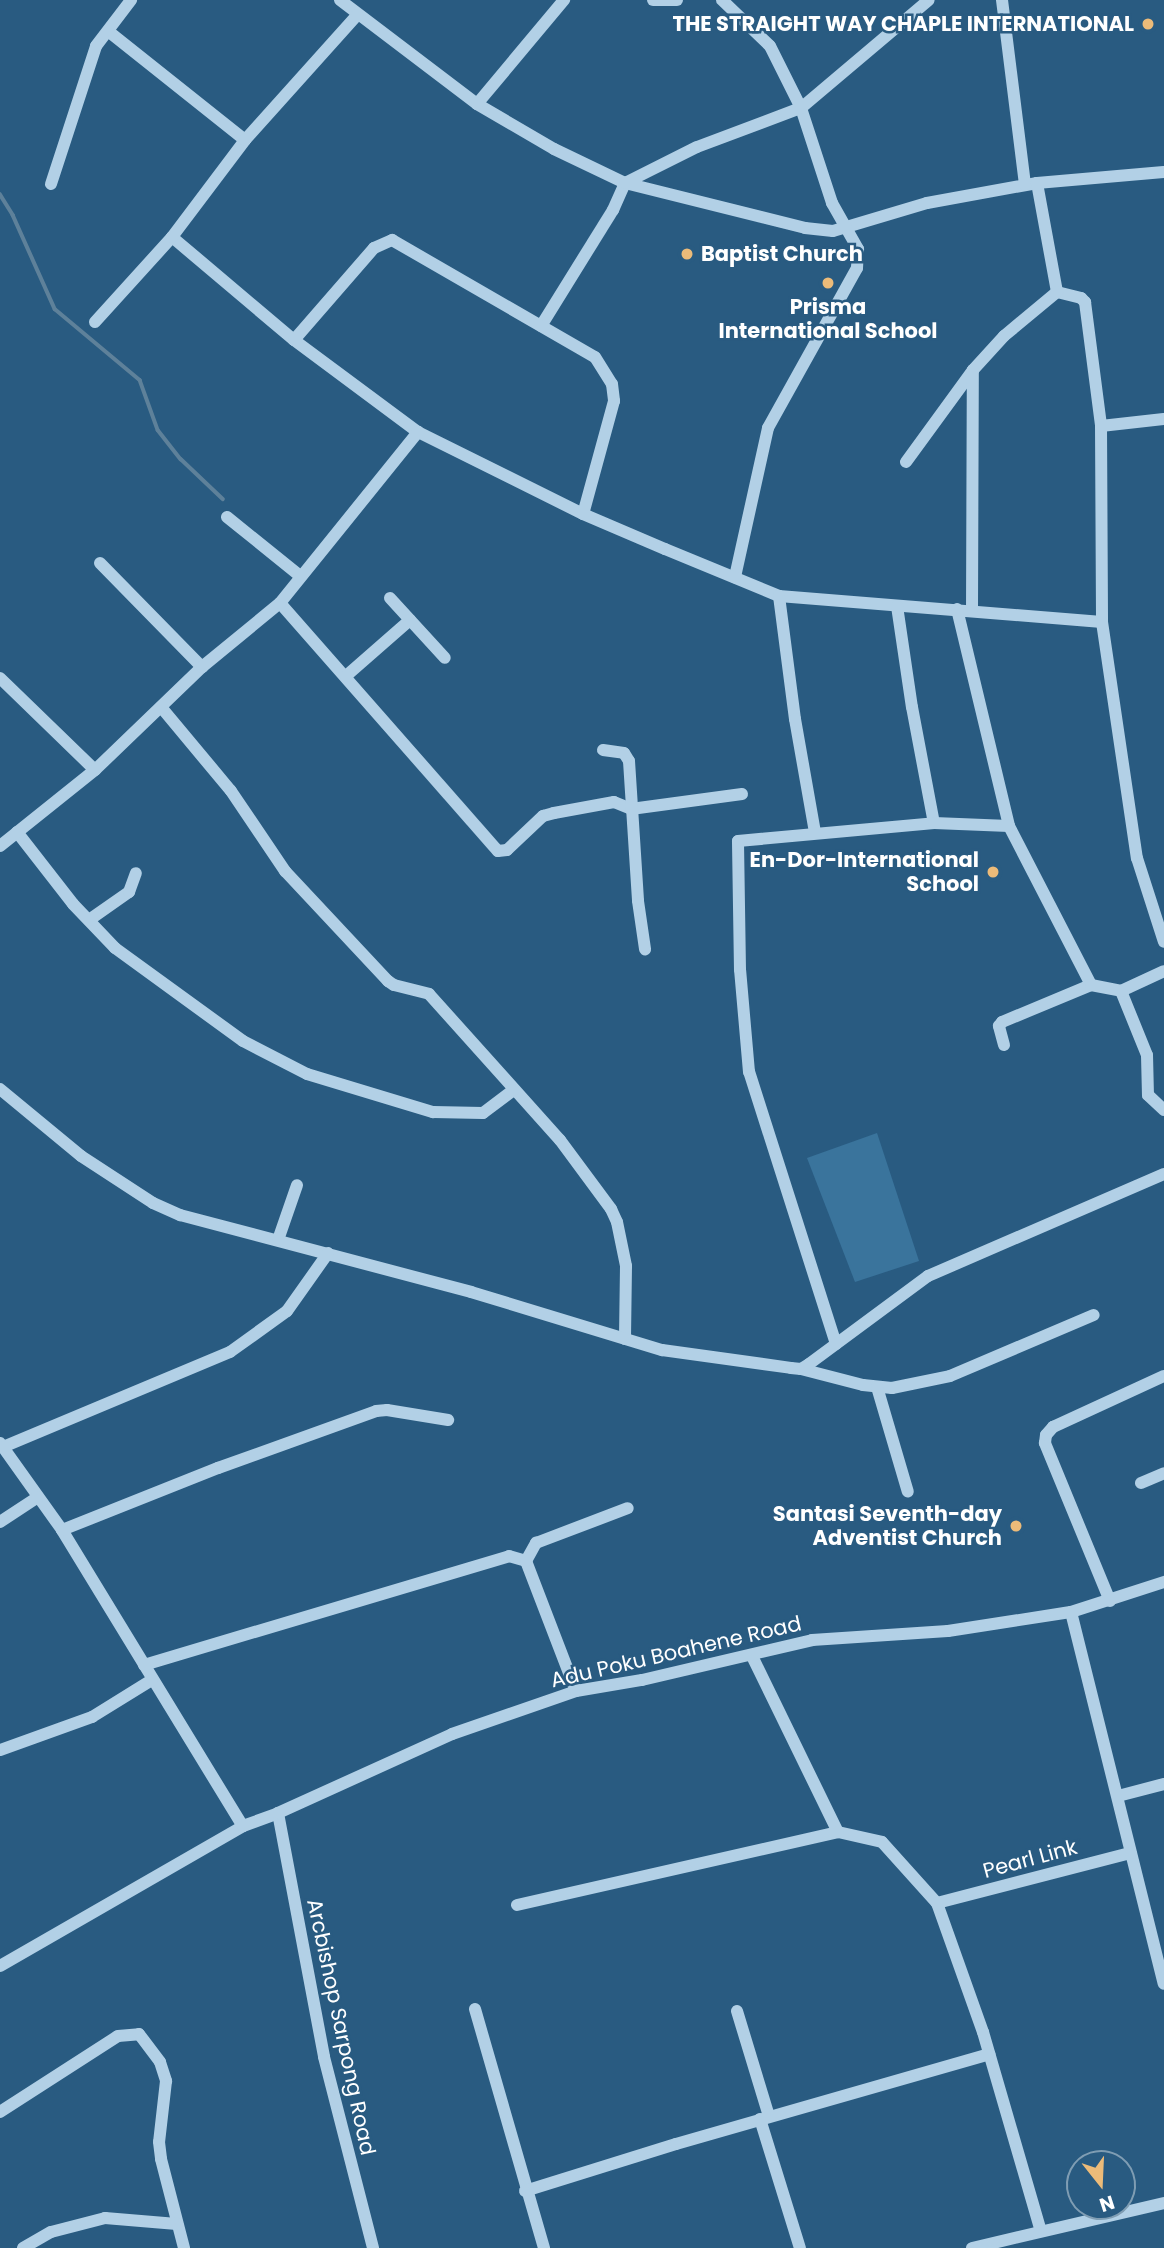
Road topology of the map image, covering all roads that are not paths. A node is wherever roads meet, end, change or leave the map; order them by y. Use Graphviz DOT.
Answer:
graph roads {
  1 [pos="131,0"];
  2 [pos="564,0"];
  3 [pos="653,0"];
  4 [pos="677,0"];
  5 [pos="722,0"];
  6 [pos="929,0"];
  7 [pos="1002,0"];
  8 [pos="343,1"];
  9 [pos="358,15"];
  10 [pos="108,31"];
  11 [pos="477,104"];
  12 [pos="801,108"];
  13 [pos="245,140"];
  14 [pos="1164,172"];
  15 [pos="625,183"];
  16 [pos="51,184"];
  17 [pos="1031,184"];
  18 [pos="847,226"];
  19 [pos="172,237"];
  20 [pos="1057,292"];
  21 [pos="95,322"];
  22 [pos="541,326"];
  23 [pos="294,340"];
  24 [pos="973,370"];
  25 [pos="1164,419"];
  26 [pos="1101,426"];
  27 [pos="418,432"];
  28 [pos="906,462"];
  29 [pos="583,514"];
  30 [pos="227,517"];
  31 [pos="100,563"];
  32 [pos="300,576"];
  33 [pos="735,577"];
  34 [pos="779,596"];
  35 [pos="390,598"];
  36 [pos="280,603"];
  37 [pos="897,606"];
  38 [pos="957,609"];
  39 [pos="972,611"];
  40 [pos="410,620"];
  41 [pos="1102,622"];
  42 [pos="445,658"];
  43 [pos="202,667"];
  44 [pos="346,676"];
  45 [pos="0,678"];
  46 [pos="161,707"];
  47 [pos="603,750"];
  48 [pos="95,770"];
  49 [pos="743,794"];
  50 [pos="631,809"];
  51 [pos="934,823"];
  52 [pos="1009,826"];
  53 [pos="18,832"];
  54 [pos="816,832"];
  55 [pos="0,846"];
  56 [pos="136,873"];
  57 [pos="89,920"];
  58 [pos="1164,942"];
  59 [pos="645,950"];
  60 [pos="1164,971"];
  61 [pos="1091,985"];
  62 [pos="1121,990"];
  63 [pos="1004,1045"];
  64 [pos="0,1089"];
  65 [pos="513,1090"];
  66 [pos="1164,1110"];
  67 [pos="1164,1174"];
  68 [pos="297,1185"];
  69 [pos="278,1240"];
  70 [pos="328,1253"];
  71 [pos="1094,1315"];
  72 [pos="625,1339"];
  73 [pos="836,1344"];
  74 [pos="801,1369"];
  75 [pos="1164,1376"];
  76 [pos="877,1387"];
  77 [pos="448,1420"];
  78 [pos="1,1445"];
  79 [pos="1164,1473"];
  80 [pos="1141,1483"];
  81 [pos="908,1492"];
  82 [pos="38,1497"];
  83 [pos="628,1508"];
  84 [pos="0,1522"];
  85 [pos="62,1530"];
  86 [pos="526,1561"];
  87 [pos="1164,1582"];
  88 [pos="1110,1601"];
  89 [pos="1071,1612"];
  90 [pos="752,1656"];
  91 [pos="144,1665"];
  92 [pos="152,1680"];
  93 [pos="576,1691"];
  94 [pos="0,1750"];
  95 [pos="1164,1784"];
  96 [pos="1118,1796"];
  97 [pos="278,1814"];
  98 [pos="243,1826"];
  99 [pos="838,1832"];
  100 [pos="1131,1853"];
  101 [pos="937,1903"];
  102 [pos="517,1905"];
  103 [pos="0,1966"];
  104 [pos="1164,1984"];
  105 [pos="475,2009"];
  106 [pos="737,2011"];
  107 [pos="989,2054"];
  108 [pos="0,2112"];
  109 [pos="764,2118"];
  110 [pos="525,2191"];
  111 [pos="1164,2203"];
  112 [pos="177,2224"];
  113 [pos="1041,2231"];
  114 [pos="23,2248"];
  115 [pos="184,2248"];
  116 [pos="373,2248"];
  117 [pos="544,2248"];
  118 [pos="800,2248"];
  119 [pos="972,2248"];
  1 -- 10 [label="street"];
  2 -- 11 [label="street"];
  3 -- 4 [label="street"];
  5 -- 12 [label="street"];
  6 -- 12 [label="street"];
  7 -- 17 [label="street"];
  8 -- 9 [label="street"];
  9 -- 11 [label="street"];
  9 -- 13 [label="street"];
  10 -- 13 [label="street"];
  10 -- 16 [label="street"];
  11 -- 15 [label="street"];
  12 -- 15 [label="street"];
  12 -- 18 [label="street"];
  13 -- 19 [label="street"];
  14 -- 17 [label="street"];
  15 -- 18 [label="street"];
  15 -- 22 [label="street"];
  17 -- 18 [label="street"];
  17 -- 20 [label="street"];
  18 -- 33 [label="street"];
  19 -- 21 [label="street"];
  19 -- 23 [label="street"];
  20 -- 24 [label="street"];
  20 -- 26 [label="street"];
  22 -- 23 [label="street"];
  22 -- 29 [label="street"];
  23 -- 27 [label="street"];
  24 -- 28 [label="street"];
  24 -- 39 [label="street"];
  25 -- 26 [label="street"];
  26 -- 41 [label="street"];
  27 -- 29 [label="street"];
  27 -- 32 [label="street"];
  29 -- 33 [label="street"];
  30 -- 32 [label="street"];
  31 -- 43 [label="street"];
  32 -- 36 [label="street"];
  33 -- 34 [label="street"];
  34 -- 37 [label="street"];
  34 -- 54 [label="street"];
  35 -- 40 [label="street"];
  36 -- 43 [label="street"];
  36 -- 44 [label="street"];
  37 -- 38 [label="street"];
  37 -- 51 [label="street"];
  38 -- 39 [label="street"];
  38 -- 52 [label="street"];
  39 -- 41 [label="street"];
  40 -- 42 [label="street"];
  40 -- 44 [label="street"];
  41 -- 58 [label="street"];
  43 -- 46 [label="street"];
  44 -- 50 [label="street"];
  45 -- 48 [label="street"];
  46 -- 48 [label="street"];
  46 -- 65 [label="street"];
  47 -- 50 [label="street"];
  48 -- 53 [label="street"];
  49 -- 50 [label="street"];
  50 -- 59 [label="street"];
  51 -- 52 [label="street"];
  51 -- 54 [label="street"];
  52 -- 61 [label="street"];
  53 -- 55 [label="street"];
  53 -- 57 [label="street"];
  54 -- 73 [label="street"];
  56 -- 57 [label="street"];
  57 -- 65 [label="street"];
  60 -- 62 [label="street"];
  61 -- 62 [label="street"];
  61 -- 63 [label="street"];
  62 -- 66 [label="street"];
  64 -- 69 [label="street"];
  65 -- 72 [label="street"];
  67 -- 73 [label="street"];
  68 -- 69 [label="street"];
  69 -- 70 [label="street"];
  70 -- 72 [label="street"];
  70 -- 78 [label="street"];
  71 -- 76 [label="street"];
  72 -- 74 [label="street"];
  73 -- 74 [label="street"];
  74 -- 76 [label="street"];
  75 -- 88 [label="street"];
  76 -- 81 [label="street"];
  77 -- 85 [label="street"];
  78 -- 82 [label="street"];
  79 -- 80 [label="street"];
  82 -- 84 [label="street"];
  82 -- 85 [label="street"];
  83 -- 86 [label="street"];
  85 -- 91 [label="street"];
  86 -- 91 [label="street"];
  86 -- 93 [label="street"];
  87 -- 88 [label="street, Adu Poku Boahene Road"];
  88 -- 89 [label="street, Adu Poku Boahene Road"];
  89 -- 90 [label="street, Adu Poku Boahene Road"];
  89 -- 96 [label="street"];
  90 -- 93 [label="street, Adu Poku Boahene Road"];
  90 -- 99 [label="street"];
  91 -- 92 [label="street"];
  92 -- 94 [label="street"];
  92 -- 98 [label="street"];
  93 -- 97 [label="street, Adu Poku Boahene Road"];
  95 -- 96 [label="street"];
  96 -- 100 [label="street"];
  97 -- 98 [label="street, Adu Poku Boahene Road"];
  97 -- 116 [label="street, Arcbishop Sarpong Road"];
  98 -- 103 [label="street, Adu Poku Boahene Road"];
  99 -- 101 [label="street"];
  99 -- 102 [label="street"];
  100 -- 101 [label="street, Pearl Link"];
  100 -- 104 [label="street"];
  101 -- 107 [label="street"];
  105 -- 110 [label="street"];
  106 -- 109 [label="street"];
  107 -- 109 [label="street"];
  107 -- 113 [label="street"];
  108 -- 112 [label="street"];
  109 -- 110 [label="street"];
  109 -- 118 [label="street"];
  110 -- 117 [label="street"];
  111 -- 113 [label="street"];
  112 -- 114 [label="street"];
  112 -- 115 [label="street"];
  113 -- 119 [label="street"];
}
